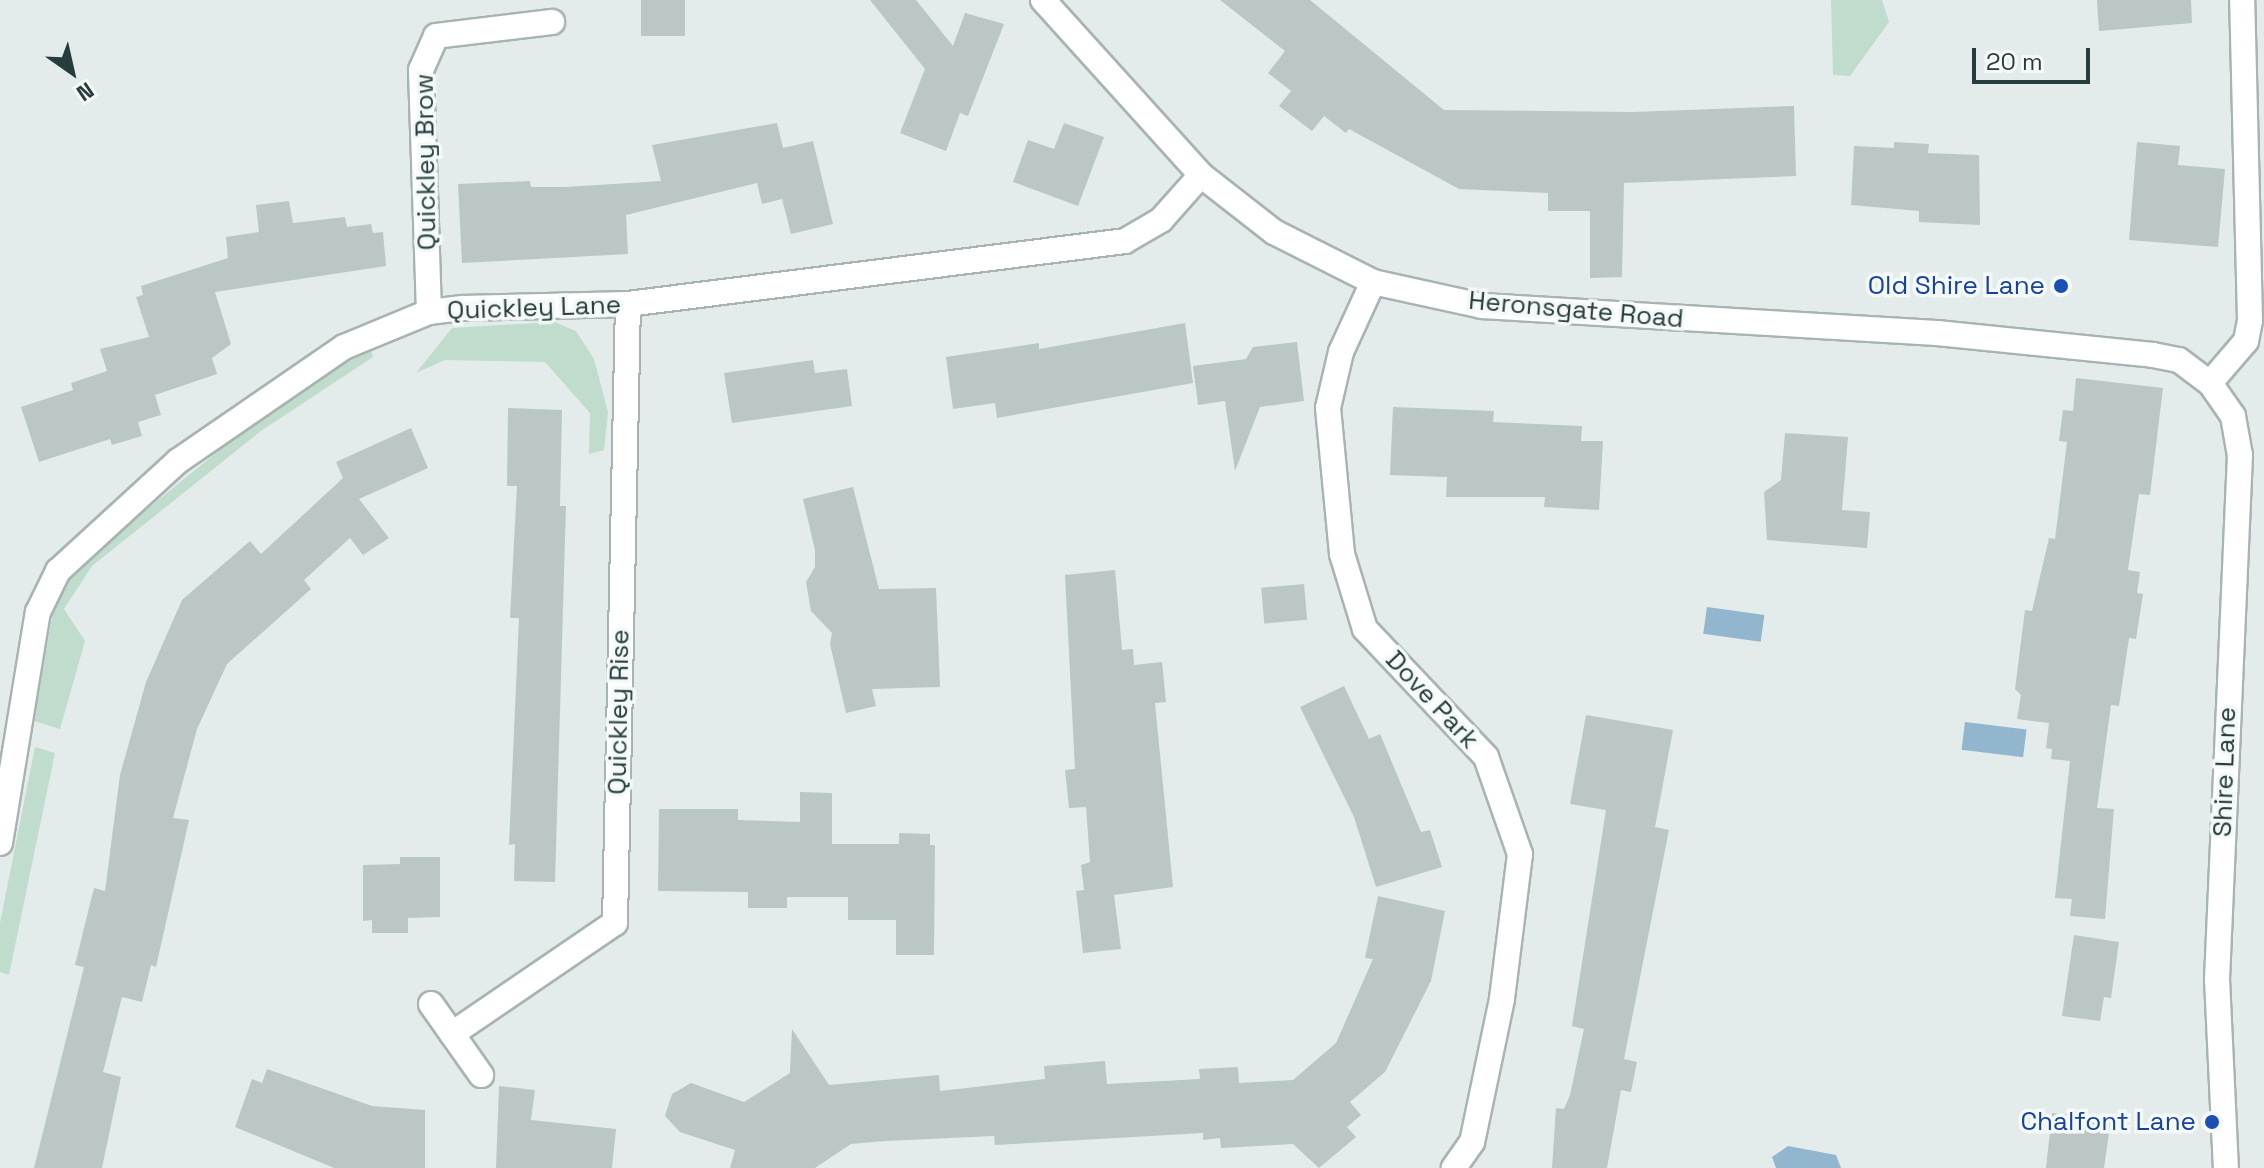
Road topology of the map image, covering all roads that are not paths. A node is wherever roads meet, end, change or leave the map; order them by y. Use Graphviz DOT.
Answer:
graph roads {
  1 [pos="1043,0"];
  2 [pos="2242,0"];
  3 [pos="552,22"];
  4 [pos="1201,175"];
  5 [pos="1373,282"];
  6 [pos="628,304"];
  7 [pos="429,312"];
  8 [pos="2210,383"];
  9 [pos="0,843"];
  10 [pos="431,1004"];
  11 [pos="452,1034"];
  12 [pos="481,1075"];
  13 [pos="1454,1168"];
  14 [pos="2226,1168"];
  1 -- 4 [label="street, Heronsgate Road"];
  2 -- 8 [label="street"];
  3 -- 7 [label="street, Quickley Brow"];
  4 -- 5 [label="street, Heronsgate Road"];
  4 -- 6 [label="street, Quickley Lane"];
  5 -- 8 [label="street, Heronsgate Road"];
  5 -- 13 [label="street, Dove Park"];
  6 -- 7 [label="street, Quickley Lane"];
  6 -- 11 [label="street, Quickley Rise"];
  7 -- 9 [label="street, Quickley Lane"];
  8 -- 14 [label="street, Shire Lane"];
  10 -- 11 [label="street"];
  11 -- 12 [label="street"];
}
